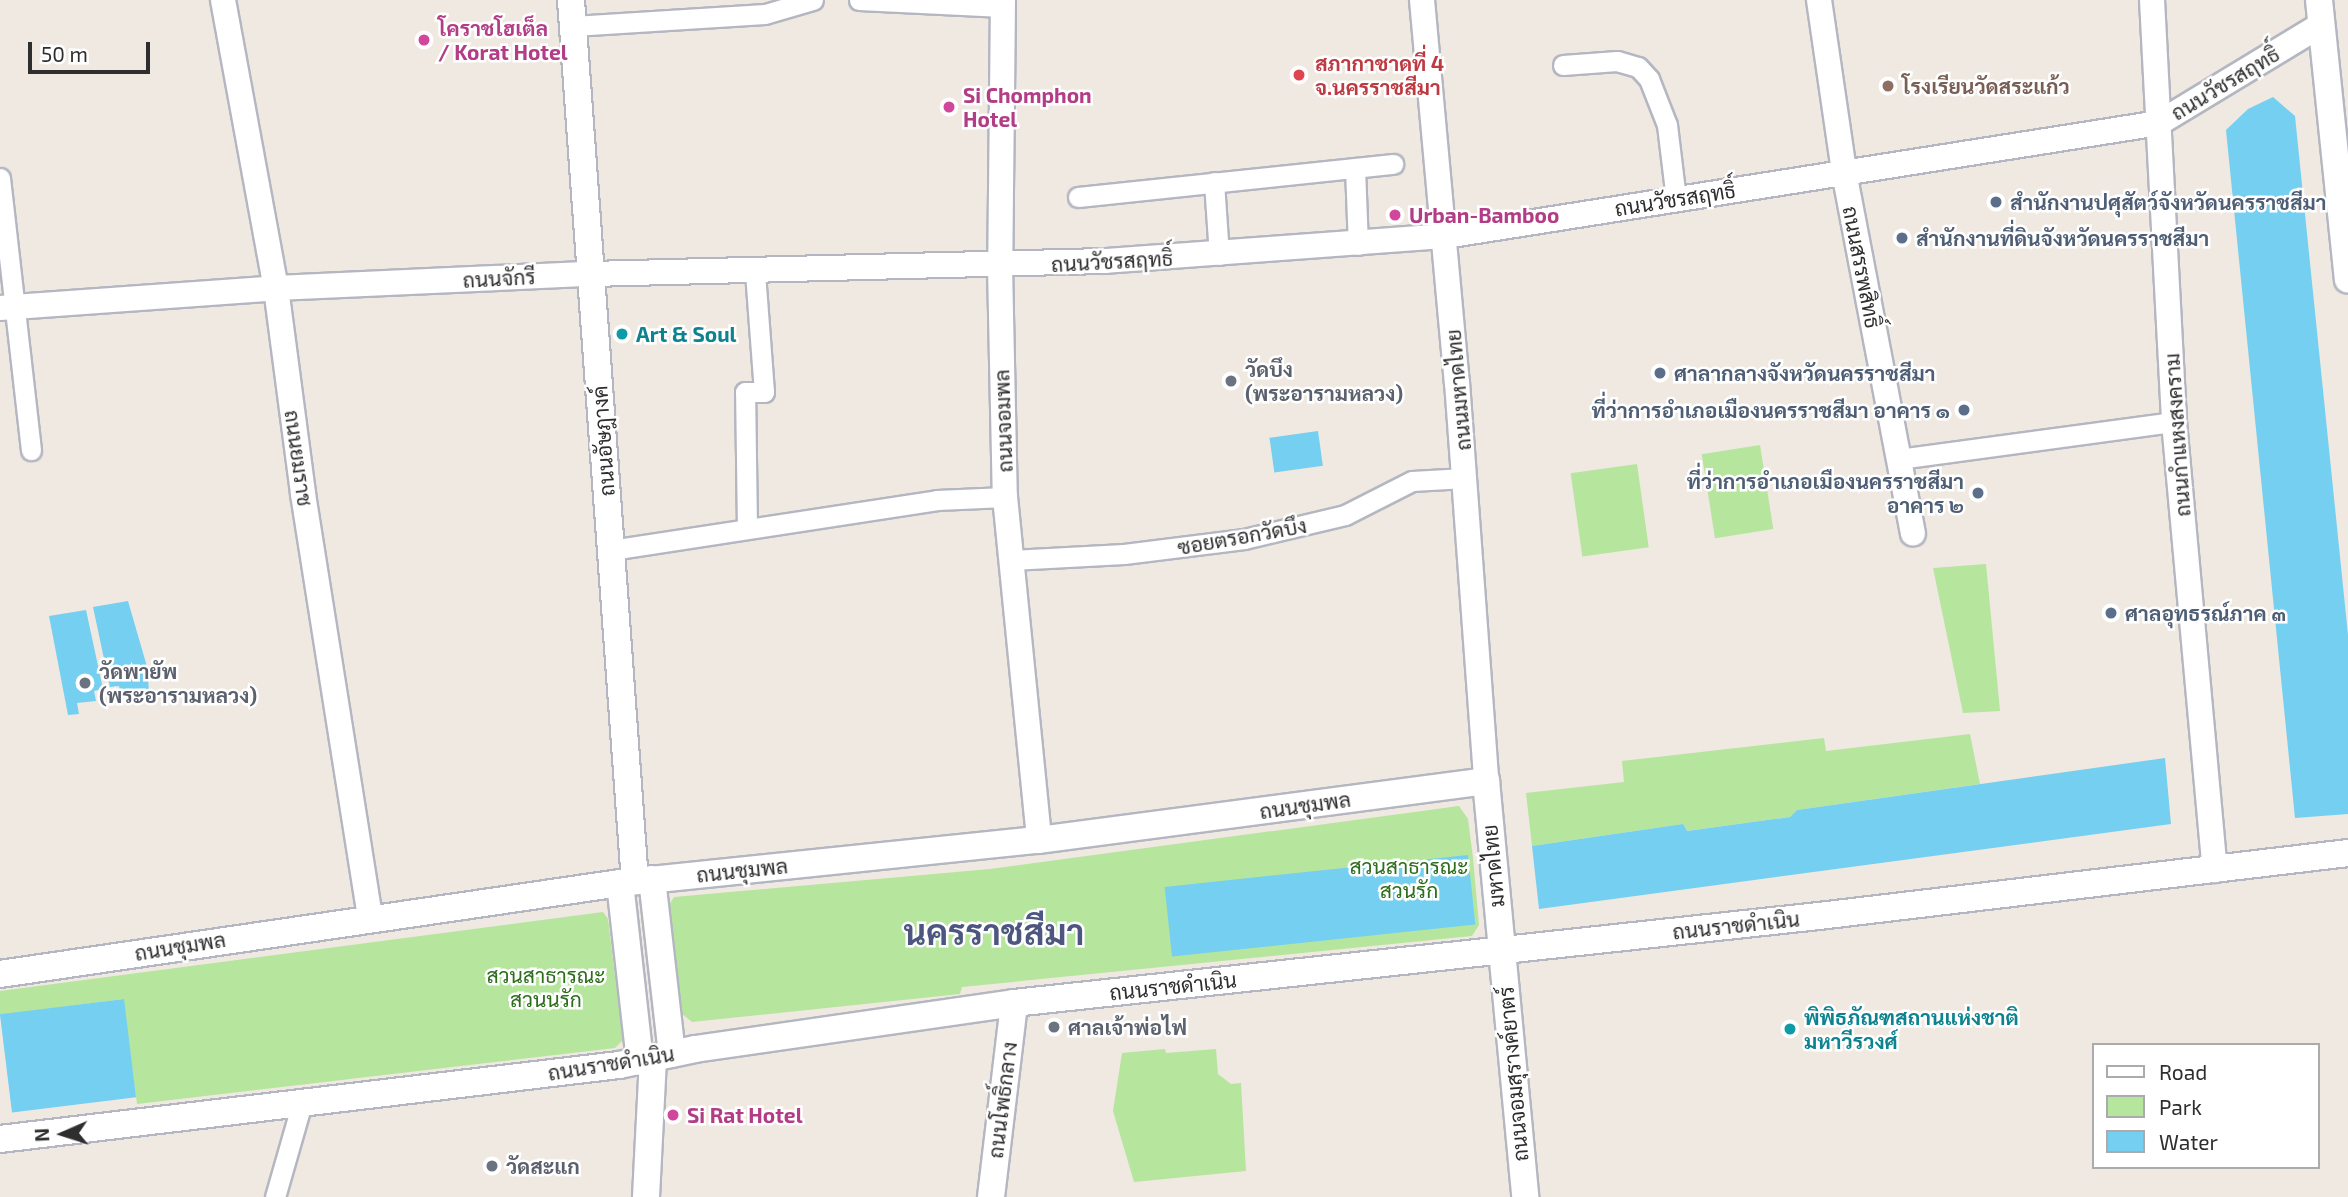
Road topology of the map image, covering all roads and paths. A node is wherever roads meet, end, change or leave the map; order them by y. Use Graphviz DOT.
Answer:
graph roads {
  1 [pos="223,0"];
  2 [pos="571,0"];
  3 [pos="813,0"];
  4 [pos="859,0"];
  5 [pos="1422,0"];
  6 [pos="1819,0"];
  7 [pos="2152,0"];
  8 [pos="1003,4"];
  9 [pos="2320,12"];
  10 [pos="573,26"];
  11 [pos="1563,65"];
  12 [pos="2159,122"];
  13 [pos="1393,164"];
  14 [pos="1355,168"];
  15 [pos="1844,172"];
  16 [pos="0,178"];
  17 [pos="1214,182"];
  18 [pos="1078,197"];
  19 [pos="1676,199"];
  20 [pos="1445,236"];
  21 [pos="1358,245"];
  22 [pos="1219,255"];
  23 [pos="1000,266"];
  24 [pos="755,271"];
  25 [pos="590,274"];
  26 [pos="2348,279"];
  27 [pos="276,288"];
  28 [pos="9,307"];
  29 [pos="2174,422"];
  30 [pos="31,450"];
  31 [pos="1899,458"];
  32 [pos="1465,478"];
  33 [pos="1005,497"];
  34 [pos="747,529"];
  35 [pos="1913,533"];
  36 [pos="611,550"];
  37 [pos="1011,560"];
  38 [pos="1486,780"];
  39 [pos="1039,840"];
  40 [pos="2348,853"];
  41 [pos="2215,870"];
  42 [pos="636,881"];
  43 [pos="370,917"];
  44 [pos="1502,951"];
  45 [pos="0,974"];
  46 [pos="1014,1003"];
  47 [pos="655,1058"];
  48 [pos="302,1103"];
  49 [pos="0,1139"];
  50 [pos="275,1197"];
  51 [pos="646,1197"];
  52 [pos="991,1197"];
  53 [pos="1525,1197"];
  1 -- 27 [label="street, ถนนยมราช"];
  2 -- 10 [label="main road, ถนนอัษฎางค์"];
  3 -- 10 [label="street"];
  4 -- 8 [label="street"];
  5 -- 20 [label="street, ถนนมหาดไทย"];
  6 -- 15 [label="street, ถนนสรรพสิทธิ์"];
  7 -- 12 [label="street, ถนนกำแหงสงคราม"];
  8 -- 23 [label="street, ถนนจอมพล"];
  9 -- 12 [label="street, ถนนวัชรสฤทธิ์"];
  9 -- 26 [label="main road"];
  10 -- 25 [label="main road, ถนนอัษฎางค์"];
  11 -- 19 [label="street"];
  12 -- 15 [label="street, ถนนวัชรสฤทธิ์"];
  12 -- 29 [label="street, ถนนกำแหงสงคราม"];
  13 -- 14 [label="street"];
  14 -- 17 [label="street"];
  14 -- 21 [label="street"];
  15 -- 19 [label="street, ถนนวัชรสฤทธิ์"];
  15 -- 31 [label="street, ถนนสรรพสิทธิ์"];
  16 -- 28 [label="street"];
  17 -- 18 [label="street"];
  17 -- 22 [label="street"];
  19 -- 20 [label="street, ถนนวัชรสฤทธิ์"];
  20 -- 21 [label="street, ถนนวัชรสฤทธิ์"];
  20 -- 32 [label="street, ถนนมหาดไทย"];
  21 -- 22 [label="street, ถนนวัชรสฤทธิ์"];
  22 -- 23 [label="street, ถนนวัชรสฤทธิ์"];
  23 -- 24 [label="street, ถนนจักรี"];
  23 -- 33 [label="street, ถนนจอมพล"];
  24 -- 25 [label="street, ถนนจักรี"];
  24 -- 34 [label="street"];
  25 -- 27 [label="street, ถนนจักรี"];
  25 -- 36 [label="main road, ถนนอัษฎางค์"];
  27 -- 28 [label="street, ถนนจักรี"];
  27 -- 43 [label="street, ถนนยมราช"];
  28 -- 30 [label="street"];
  29 -- 31 [label="street"];
  29 -- 41 [label="street, ถนนกำแหงสงคราม"];
  31 -- 35 [label="street, ถนนสรรพสิทธิ์"];
  32 -- 37 [label="street, ซอยตรอกวัดบึง"];
  32 -- 38 [label="street, ถนนมหาดไทย"];
  33 -- 34 [label="street"];
  33 -- 37 [label="street, ถนนจอมพล"];
  34 -- 36 [label="street"];
  36 -- 42 [label="main road, ถนนอัษฎางค์"];
  37 -- 39 [label="street, ถนนจอมพล"];
  38 -- 39 [label="main road, ถนนชุมพล"];
  38 -- 44 [label="main road, มหาดไทย"];
  39 -- 42 [label="main road, ถนนชุมพล"];
  40 -- 41 [label="main road, ถนนราชดำเนิน"];
  41 -- 44 [label="main road, ถนนราชดำเนิน"];
  42 -- 43 [label="main road, ถนนชุมพล"];
  42 -- 47 [label="main road, ถนนอัษฎางค์"];
  43 -- 45 [label="main road, ถนนชุมพล"];
  44 -- 46 [label="main road, ถนนราชดำเนิน"];
  44 -- 53 [label="main road, ถนนจอมสุรางค์ยาตร์"];
  46 -- 47 [label="main road, ถนนราชดำเนิน"];
  46 -- 52 [label="main road, ถนนโพธิ์กลาง"];
  47 -- 48 [label="main road, ถนนราชดำเนิน"];
  47 -- 51 [label="main road, ถนนอัษฎางค์"];
  48 -- 49 [label="main road, ถนนราชดำเนิน"];
  48 -- 50 [label="street"];
}
